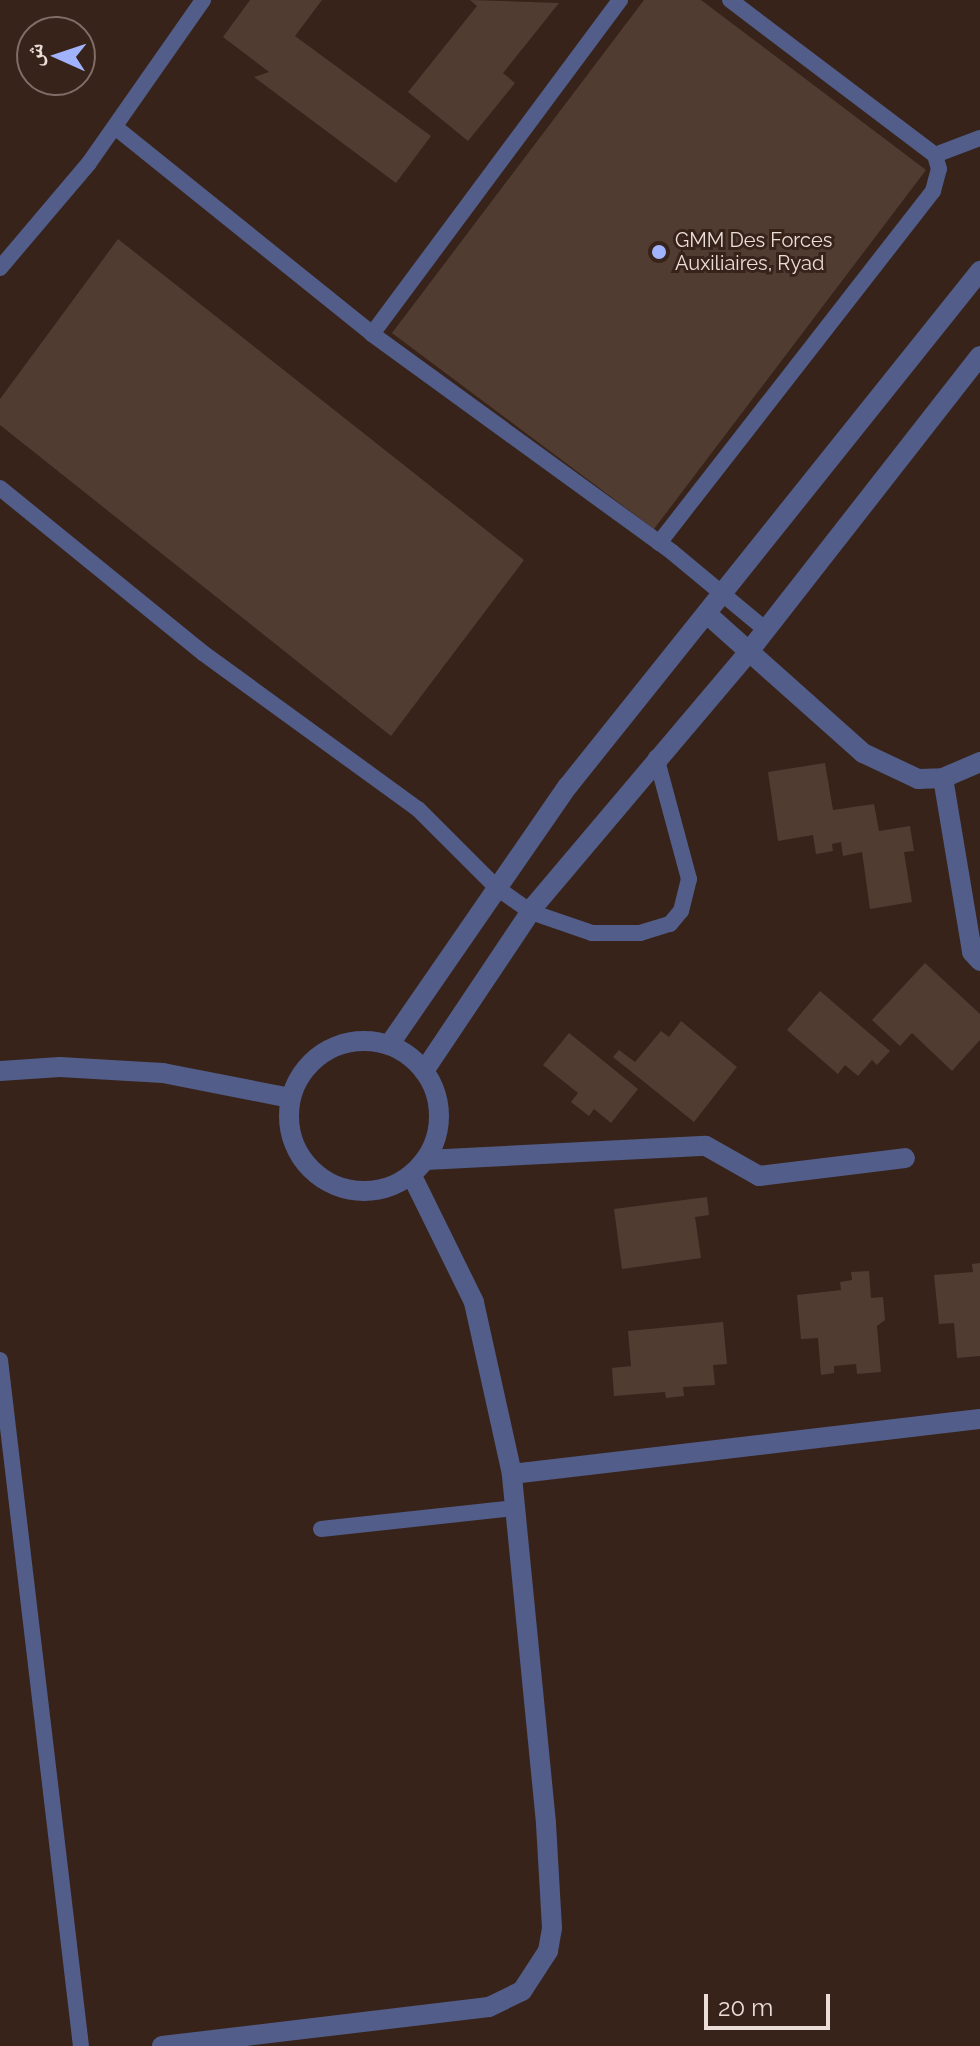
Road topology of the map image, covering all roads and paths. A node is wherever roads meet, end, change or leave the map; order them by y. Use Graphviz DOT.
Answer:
graph roads {
  1 [pos="203,0"];
  2 [pos="620,0"];
  3 [pos="730,0"];
  4 [pos="115,127"];
  5 [pos="980,138"];
  6 [pos="935,155"];
  7 [pos="0,268"];
  8 [pos="980,271"];
  9 [pos="372,334"];
  10 [pos="980,356"];
  11 [pos="0,488"];
  12 [pos="659,543"];
  13 [pos="723,595"];
  14 [pos="707,614"];
  15 [pos="766,630"];
  16 [pos="747,654"];
  17 [pos="656,757"];
  18 [pos="980,762"];
  19 [pos="943,778"];
  20 [pos="497,888"];
  21 [pos="531,912"];
  22 [pos="980,961"];
  23 [pos="389,1045"];
  24 [pos="0,1071"];
  25 [pos="424,1071"];
  26 [pos="290,1098"];
  27 [pos="905,1158"];
  28 [pos="426,1160"];
  29 [pos="412,1176"];
  30 [pos="0,1360"];
  31 [pos="980,1419"];
  32 [pos="512,1474"];
  33 [pos="515,1508"];
  34 [pos="321,1529"];
  35 [pos="254,2041"];
  36 [pos="81,2046"];
  37 [pos="162,2046"];
  1 -- 4 [label="lane"];
  2 -- 9 [label="lane"];
  3 -- 6 [label="lane"];
  4 -- 7 [label="lane"];
  4 -- 9 [label="lane"];
  5 -- 6 [label="lane"];
  6 -- 12 [label="lane"];
  8 -- 13 [label="street"];
  9 -- 12 [label="lane"];
  10 -- 15 [label="street"];
  11 -- 20 [label="lane"];
  12 -- 13 [label="lane"];
  13 -- 14 [label="street"];
  13 -- 15 [label="lane"];
  14 -- 16 [label="street"];
  14 -- 20 [label="street"];
  15 -- 16 [label="street"];
  16 -- 17 [label="street"];
  16 -- 19 [label="street"];
  17 -- 21 [label="street"];
  17 -- 21 [label="lane"];
  18 -- 19 [label="street"];
  19 -- 22 [label="street"];
  20 -- 21 [label="lane"];
  20 -- 23 [label="street"];
  21 -- 25 [label="street"];
  23 -- 25 [label="street"];
  23 -- 26 [label="street"];
  24 -- 26 [label="street"];
  25 -- 28 [label="street"];
  26 -- 29 [label="street"];
  27 -- 28 [label="street"];
  28 -- 29 [label="street"];
  29 -- 32 [label="street"];
  30 -- 36 [label="lane"];
  31 -- 32 [label="street"];
  32 -- 33 [label="street"];
  33 -- 34 [label="lane"];
  33 -- 35 [label="street"];
  35 -- 37 [label="street"];
}
